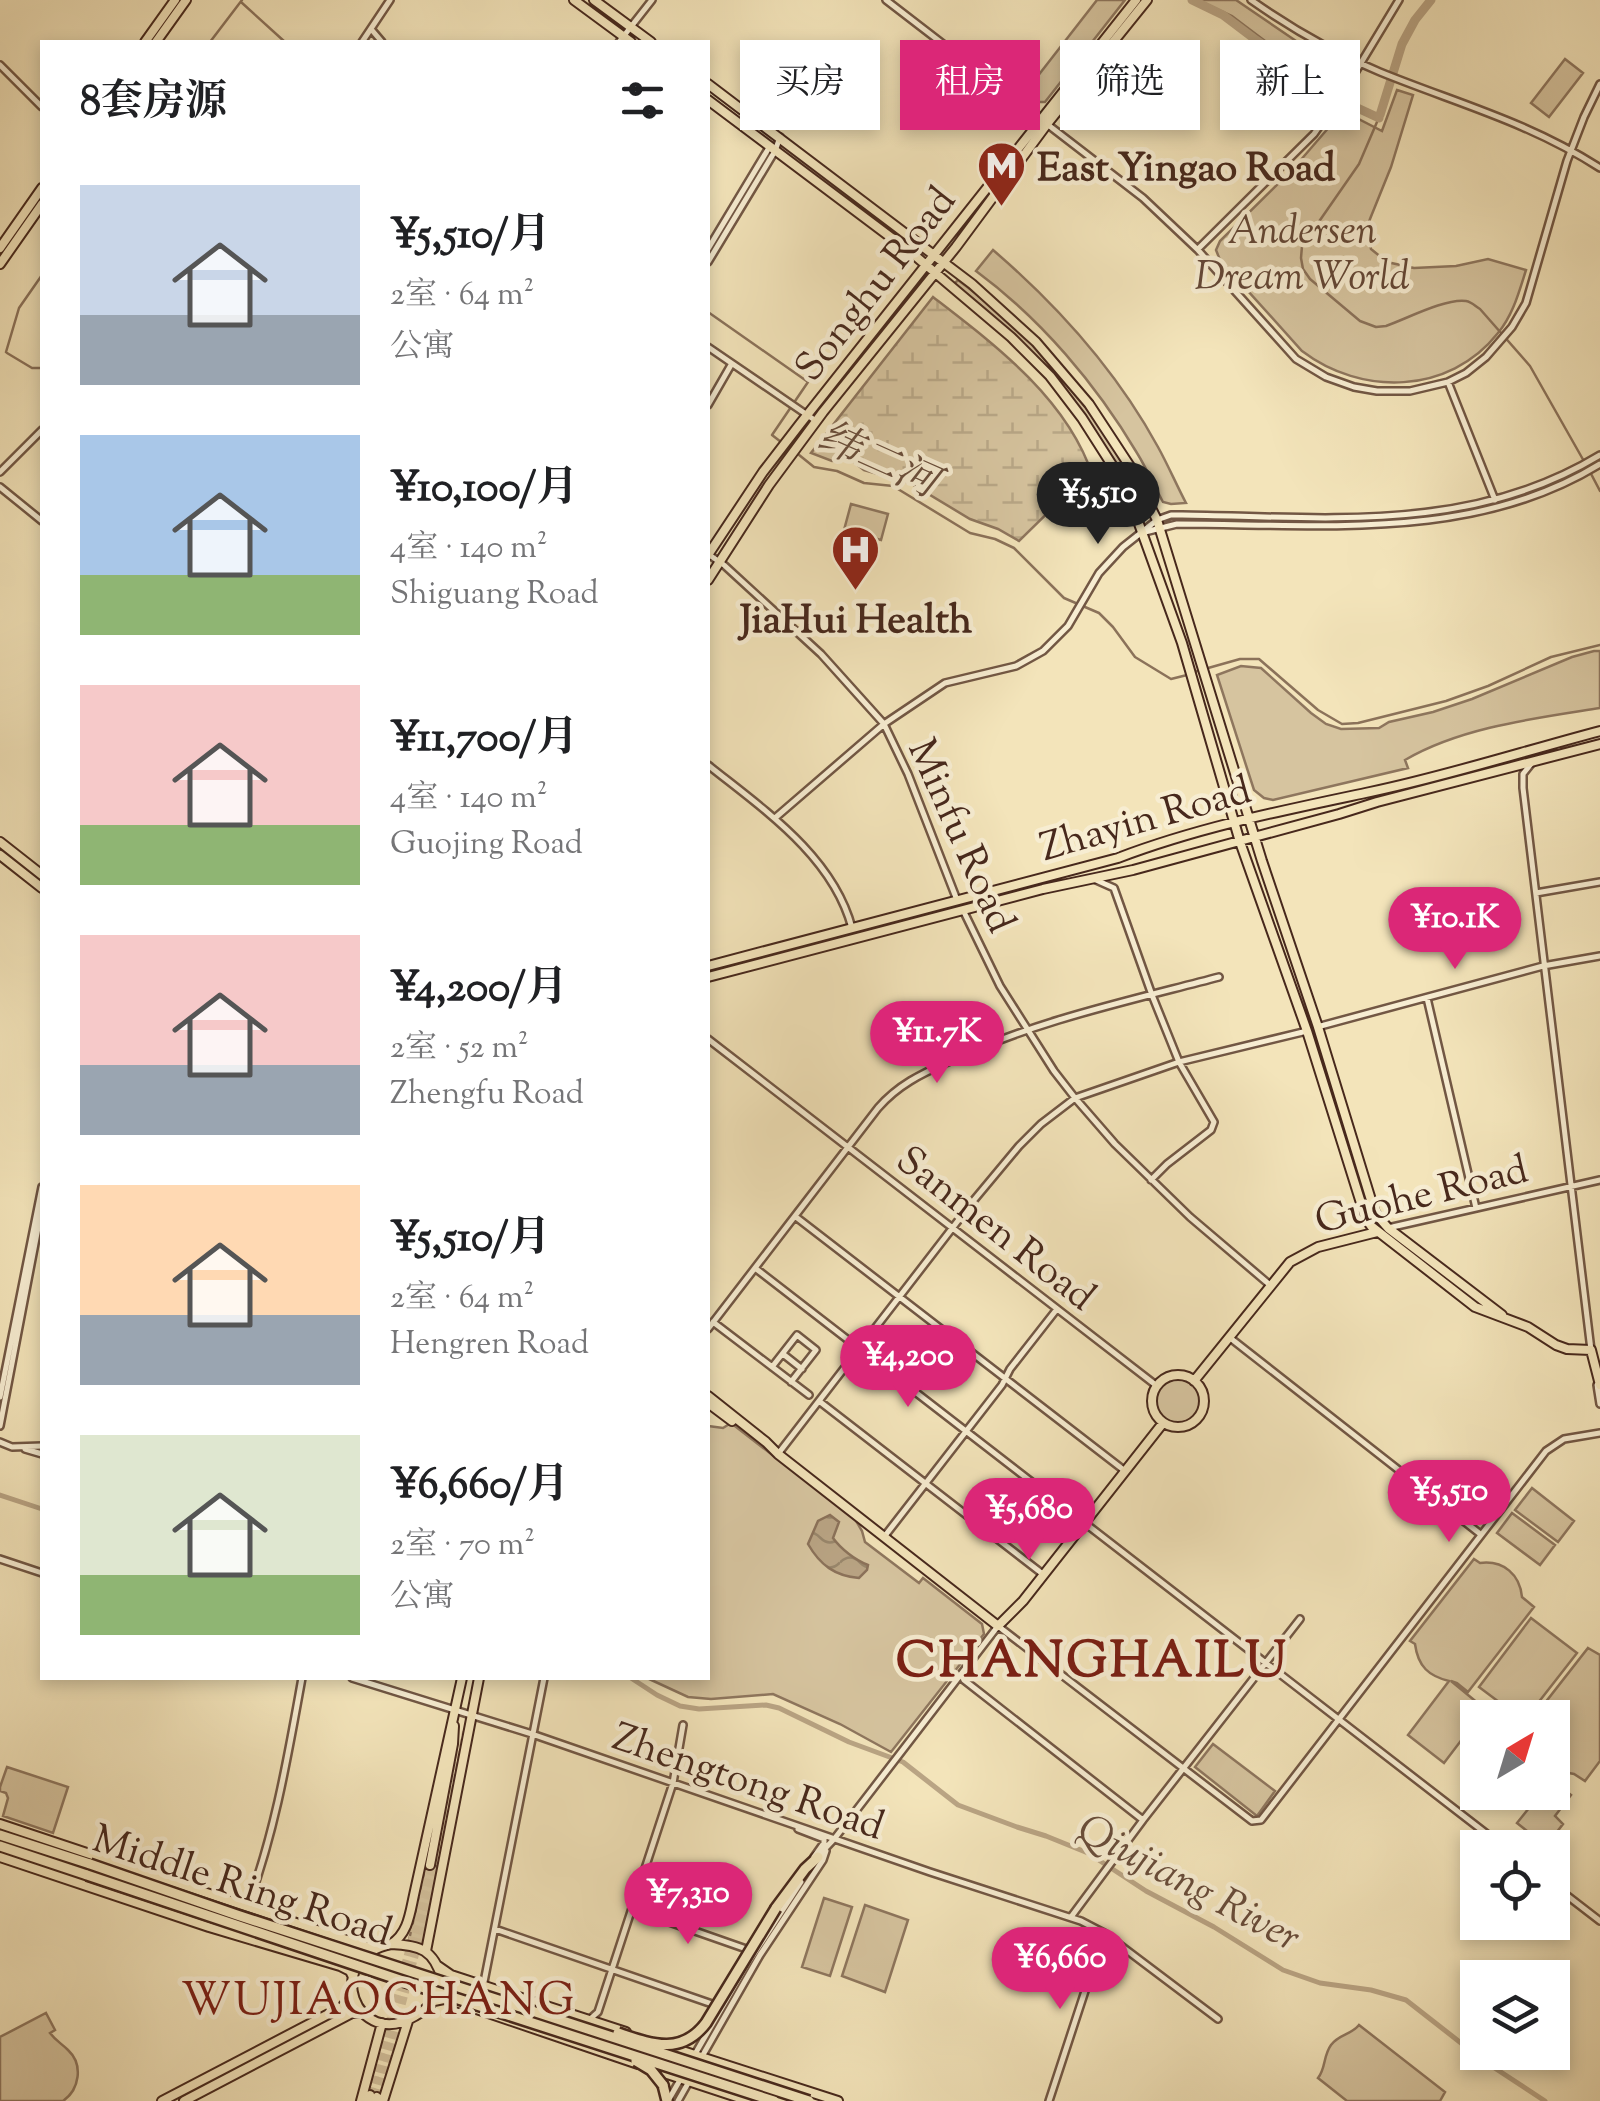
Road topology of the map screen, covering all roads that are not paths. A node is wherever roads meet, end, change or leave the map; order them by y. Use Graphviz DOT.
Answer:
graph roads {
  1 [pos="175,0"];
  2 [pos="186,0"];
  3 [pos="390,0"];
  4 [pos="574,0"];
  5 [pos="594,0"];
  6 [pos="652,0"];
  7 [pos="886,0"];
  8 [pos="1136,0"];
  9 [pos="1147,0"];
  10 [pos="1251,0"];
  11 [pos="1399,0"];
  12 [pos="630,28"];
  13 [pos="371,29"];
  14 [pos="146,40"];
  15 [pos="157,40"];
  16 [pos="363,40"];
  17 [pos="380,40"];
  18 [pos="624,40"];
  19 [pos="625,40"];
  20 [pos="647,40"];
  21 [pos="1361,63"];
  22 [pos="0,65"];
  23 [pos="1600,84"];
  24 [pos="710,85"];
  25 [pos="710,102"];
  26 [pos="40,105"];
  27 [pos="1044,122"];
  28 [pos="780,137"];
  29 [pos="772,149"];
  30 [pos="1571,150"];
  31 [pos="1600,168"];
  32 [pos="40,191"];
  33 [pos="40,207"];
  34 [pos="710,246"];
  35 [pos="0,248"];
  36 [pos="1198,250"];
  37 [pos="934,255"];
  38 [pos="710,258"];
  39 [pos="944,262"];
  40 [pos="0,264"];
  41 [pos="925,265"];
  42 [pos="935,272"];
  43 [pos="710,348"];
  44 [pos="732,364"];
  45 [pos="1448,382"];
  46 [pos="710,402"];
  47 [pos="811,417"];
  48 [pos="40,432"];
  49 [pos="1600,455"];
  50 [pos="1595,464"];
  51 [pos="0,472"];
  52 [pos="0,487"];
  53 [pos="1497,503"];
  54 [pos="40,519"];
  55 [pos="1158,524"];
  56 [pos="1142,533"];
  57 [pos="710,551"];
  58 [pos="710,555"];
  59 [pos="718,560"];
  60 [pos="710,576"];
  61 [pos="884,724"];
  62 [pos="1600,731"];
  63 [pos="1600,744"];
  64 [pos="1538,760"];
  65 [pos="710,767"];
  66 [pos="1492,772"];
  67 [pos="1522,788"];
  68 [pos="1291,808"];
  69 [pos="775,818"];
  70 [pos="1250,818"];
  71 [pos="1234,823"];
  72 [pos="1301,824"];
  73 [pos="1194,834"];
  74 [pos="1256,837"];
  75 [pos="0,842"];
  76 [pos="1240,842"];
  77 [pos="1200,852"];
  78 [pos="0,855"];
  79 [pos="1133,870"];
  80 [pos="40,873"];
  81 [pos="1082,879"];
  82 [pos="1600,882"];
  83 [pos="40,886"];
  84 [pos="1114,888"];
  85 [pos="998,889"];
  86 [pos="1536,892"];
  87 [pos="1007,898"];
  88 [pos="957,900"];
  89 [pos="962,910"];
  90 [pos="908,913"];
  91 [pos="920,920"];
  92 [pos="852,928"];
  93 [pos="823,936"];
  94 [pos="865,936"];
  95 [pos="1600,956"];
  96 [pos="710,965"];
  97 [pos="1543,966"];
  98 [pos="710,976"];
  99 [pos="1219,977"];
  100 [pos="1152,995"];
  101 [pos="1428,998"];
  102 [pos="1318,1027"];
  103 [pos="1027,1029"];
  104 [pos="1307,1031"];
  105 [pos="710,1041"];
  106 [pos="1179,1062"];
  107 [pos="1075,1098"];
  108 [pos="849,1146"];
  109 [pos="1152,1180"];
  110 [pos="1600,1180"];
  111 [pos="1570,1186"];
  112 [pos="40,1197"];
  113 [pos="1476,1208"];
  114 [pos="40,1217"];
  115 [pos="796,1217"];
  116 [pos="954,1227"];
  117 [pos="1388,1228"];
  118 [pos="1377,1232"];
  119 [pos="755,1268"];
  120 [pos="1270,1286"];
  121 [pos="900,1297"];
  122 [pos="1056,1309"];
  123 [pos="713,1322"];
  124 [pos="1515,1322"];
  125 [pos="710,1327"];
  126 [pos="1229,1338"];
  127 [pos="860,1350"];
  128 [pos="1591,1350"];
  129 [pos="782,1354"];
  130 [pos="772,1367"];
  131 [pos="802,1368"];
  132 [pos="1005,1378"];
  133 [pos="1194,1381"];
  134 [pos="1598,1381"];
  135 [pos="792,1382"];
  136 [pos="1157,1386"];
  137 [pos="809,1395"];
  138 [pos="0,1397"];
  139 [pos="710,1401"];
  140 [pos="819,1401"];
  141 [pos="1600,1404"];
  142 [pos="1164,1422"];
  143 [pos="0,1426"];
  144 [pos="1600,1430"];
  145 [pos="965,1432"];
  146 [pos="0,1442"];
  147 [pos="40,1446"];
  148 [pos="22,1448"];
  149 [pos="40,1453"];
  150 [pos="778,1454"];
  151 [pos="1125,1470"];
  152 [pos="925,1483"];
  153 [pos="1084,1523"];
  154 [pos="1480,1534"];
  155 [pos="884,1537"];
  156 [pos="0,1559"];
  157 [pos="40,1572"];
  158 [pos="1044,1575"];
  159 [pos="1300,1620"];
  160 [pos="998,1626"];
  161 [pos="1268,1663"];
  162 [pos="302,1680"];
  163 [pos="359,1680"];
  164 [pos="460,1680"];
  165 [pos="478,1680"];
  166 [pos="544,1680"];
  167 [pos="964,1680"];
  168 [pos="455,1709"];
  169 [pos="471,1714"];
  170 [pos="1338,1719"];
  171 [pos="683,1725"];
  172 [pos="532,1734"];
  173 [pos="1183,1769"];
  174 [pos="674,1783"];
  175 [pos="778,1818"];
  176 [pos="1144,1820"];
  177 [pos="0,1824"];
  178 [pos="1482,1830"];
  179 [pos="0,1834"];
  180 [pos="835,1838"];
  181 [pos="0,1846"];
  182 [pos="827,1848"];
  183 [pos="818,1856"];
  184 [pos="0,1857"];
  185 [pos="430,1865"];
  186 [pos="805,1868"];
  187 [pos="88,1870"];
  188 [pos="1570,1898"];
  189 [pos="246,1907"];
  190 [pos="632,1908"];
  191 [pos="1071,1917"];
  192 [pos="1600,1920"];
  193 [pos="496,1930"];
  194 [pos="1104,1933"];
  195 [pos="391,1944"];
  196 [pos="374,1949"];
  197 [pos="426,1951"];
  198 [pos="755,1952"];
  199 [pos="438,1966"];
  200 [pos="611,1968"];
  201 [pos="354,1977"];
  202 [pos="352,1995"];
  203 [pos="481,1995"];
  204 [pos="434,2001"];
  205 [pos="454,2002"];
  206 [pos="722,2008"];
  207 [pos="598,2012"];
  208 [pos="362,2013"];
  209 [pos="511,2017"];
  210 [pos="1218,2019"];
  211 [pos="408,2020"];
  212 [pos="589,2020"];
  213 [pos="382,2023"];
  214 [pos="604,2026"];
  215 [pos="698,2056"];
  216 [pos="686,2078"];
  217 [pos="375,2099"];
  218 [pos="162,2101"];
  219 [pos="184,2101"];
  220 [pos="360,2101"];
  221 [pos="668,2101"];
  222 [pos="678,2101"];
  223 [pos="749,2101"];
  224 [pos="774,2101"];
  225 [pos="809,2101"];
  226 [pos="838,2101"];
  227 [pos="1049,2101"];
  1 -- 14 [label="main road"];
  2 -- 15 [label="main road"];
  3 -- 13 [label="street"];
  4 -- 18 [label="main road"];
  5 -- 12 [label="main road"];
  6 -- 12 [label="street"];
  7 -- 27 [label="street"];
  8 -- 27 [label="main road, Songhu Road"];
  9 -- 27 [label="main road, Songhu Road"];
  10 -- 21 [label="street"];
  11 -- 21 [label="street"];
  12 -- 19 [label="street"];
  12 -- 20 [label="main road"];
  13 -- 16 [label="street"];
  13 -- 17 [label="street"];
  21 -- 30 [label="street"];
  21 -- 36 [label="street"];
  22 -- 26 [label="street"];
  23 -- 30 [label="street"];
  24 -- 28 [label="main road"];
  25 -- 29 [label="main road"];
  27 -- 36 [label="street"];
  27 -- 37 [label="main road, Songhu Road"];
  27 -- 39 [label="main road, Songhu Road"];
  28 -- 29 [label="street"];
  28 -- 37 [label="main road"];
  29 -- 34 [label="street"];
  29 -- 38 [label="street"];
  29 -- 41 [label="main road"];
  30 -- 31 [label="street"];
  30 -- 45 [label="street"];
  32 -- 35 [label="main road"];
  33 -- 40 [label="main road"];
  36 -- 45 [label="street"];
  37 -- 39 [label="main road"];
  37 -- 41 [label="main road, Songhu Road"];
  39 -- 42 [label="main road, Songhu Road"];
  39 -- 55 [label="main road"];
  41 -- 42 [label="main road"];
  41 -- 47 [label="main road, Songhu Road"];
  42 -- 47 [label="main road, Songhu Road"];
  42 -- 56 [label="main road"];
  43 -- 44 [label="street"];
  44 -- 46 [label="street"];
  44 -- 47 [label="street"];
  45 -- 53 [label="street"];
  47 -- 57 [label="main road, Songhu Road"];
  47 -- 59 [label="main road, Songhu Road"];
  48 -- 51 [label="street"];
  49 -- 50 [label="street"];
  50 -- 53 [label="street"];
  52 -- 54 [label="street"];
  53 -- 55 [label="street"];
  55 -- 56 [label="street"];
  55 -- 70 [label="main road"];
  56 -- 61 [label="street"];
  56 -- 71 [label="main road"];
  58 -- 59 [label="street, Minfu Road"];
  59 -- 60 [label="main road, Songhu Road"];
  59 -- 61 [label="street, Minfu Road"];
  61 -- 69 [label="street"];
  61 -- 88 [label="street, Minfu Road"];
  62 -- 68 [label="main road, Zhayin Road"];
  63 -- 64 [label="main road, Zhayin Road"];
  64 -- 66 [label="main road, Zhayin Road"];
  64 -- 67 [label="street"];
  65 -- 69 [label="street"];
  66 -- 67 [label="street"];
  66 -- 72 [label="main road, Zhayin Road"];
  67 -- 86 [label="street"];
  68 -- 70 [label="main road, Zhayin Road"];
  68 -- 72 [label="main road"];
  69 -- 92 [label="street"];
  70 -- 71 [label="main road, Zhayin Road"];
  70 -- 74 [label="main road"];
  71 -- 73 [label="main road, Zhayin Road"];
  71 -- 76 [label="main road"];
  72 -- 74 [label="main road, Zhayin Road"];
  73 -- 77 [label="main road"];
  73 -- 85 [label="main road, Zhayin Road"];
  74 -- 76 [label="main road, Zhayin Road"];
  74 -- 102 [label="main road"];
  75 -- 80 [label="main road"];
  76 -- 77 [label="main road, Zhayin Road"];
  76 -- 104 [label="main road"];
  77 -- 79 [label="main road, Zhayin Road"];
  78 -- 83 [label="main road"];
  79 -- 81 [label="main road, Zhayin Road"];
  79 -- 84 [label="street"];
  81 -- 84 [label="street"];
  81 -- 87 [label="main road, Zhayin Road"];
  82 -- 86 [label="street"];
  84 -- 100 [label="street"];
  85 -- 87 [label="main road"];
  85 -- 88 [label="main road, Zhayin Road"];
  86 -- 97 [label="street"];
  87 -- 89 [label="main road, Zhayin Road"];
  88 -- 89 [label="street, Minfu Road"];
  88 -- 90 [label="main road, Zhayin Road"];
  89 -- 91 [label="main road, Zhayin Road"];
  89 -- 103 [label="street, Minfu Road"];
  90 -- 91 [label="main road"];
  90 -- 92 [label="main road, Zhayin Road"];
  91 -- 94 [label="main road, Zhayin Road"];
  92 -- 93 [label="main road, Zhayin Road"];
  93 -- 94 [label="main road"];
  93 -- 96 [label="main road, Zhayin Road"];
  94 -- 98 [label="main road, Zhayin Road"];
  95 -- 97 [label="street"];
  97 -- 101 [label="street"];
  97 -- 111 [label="street"];
  99 -- 100 [label="street"];
  100 -- 103 [label="street"];
  100 -- 106 [label="street"];
  101 -- 102 [label="street"];
  101 -- 113 [label="street"];
  102 -- 104 [label="street"];
  102 -- 117 [label="main road"];
  103 -- 107 [label="street, Minfu Road"];
  103 -- 108 [label="street"];
  104 -- 106 [label="street"];
  104 -- 118 [label="main road"];
  105 -- 108 [label="street, Sanmen Road"];
  106 -- 107 [label="street"];
  106 -- 109 [label="street"];
  107 -- 109 [label="street, Minfu Road"];
  107 -- 116 [label="street"];
  108 -- 115 [label="street"];
  108 -- 116 [label="street, Sanmen Road"];
  109 -- 120 [label="street, Minfu Road"];
  110 -- 111 [label="street, Guohe Road"];
  111 -- 113 [label="street, Guohe Road"];
  111 -- 128 [label="street"];
  112 -- 138 [label="street"];
  113 -- 117 [label="street, Guohe Road"];
  114 -- 143 [label="street"];
  115 -- 119 [label="street"];
  115 -- 121 [label="street"];
  116 -- 121 [label="street"];
  116 -- 122 [label="street, Sanmen Road"];
  117 -- 118 [label="street, Guohe Road"];
  117 -- 124 [label="main road"];
  118 -- 120 [label="main road, Guohe Road"];
  118 -- 124 [label="main road"];
  119 -- 123 [label="street"];
  119 -- 127 [label="street"];
  120 -- 126 [label="main road, Guohe Road"];
  121 -- 127 [label="street"];
  121 -- 132 [label="street"];
  122 -- 132 [label="street"];
  122 -- 136 [label="street, Sanmen Road"];
  123 -- 125 [label="street"];
  123 -- 130 [label="street"];
  124 -- 128 [label="main road"];
  126 -- 133 [label="main road, Guohe Road"];
  126 -- 154 [label="street"];
  127 -- 140 [label="street"];
  127 -- 145 [label="street"];
  128 -- 134 [label="main road"];
  129 -- 130 [label="street"];
  129 -- 131 [label="street"];
  129 -- 131 [label="street"];
  130 -- 135 [label="street"];
  131 -- 135 [label="street"];
  132 -- 145 [label="street"];
  132 -- 151 [label="street"];
  133 -- 136 [label="main road"];
  133 -- 142 [label="main road"];
  134 -- 141 [label="street"];
  135 -- 137 [label="street"];
  136 -- 142 [label="main road"];
  139 -- 150 [label="main road"];
  140 -- 150 [label="street"];
  140 -- 152 [label="street"];
  142 -- 151 [label="main road"];
  144 -- 154 [label="street"];
  145 -- 152 [label="street"];
  145 -- 153 [label="street"];
  146 -- 148 [label="street"];
  147 -- 148 [label="street"];
  148 -- 149 [label="street"];
  150 -- 155 [label="main road"];
  151 -- 153 [label="main road"];
  152 -- 155 [label="street"];
  152 -- 158 [label="street"];
  153 -- 158 [label="main road"];
  153 -- 161 [label="street"];
  154 -- 170 [label="street"];
  155 -- 160 [label="main road"];
  156 -- 157 [label="street"];
  158 -- 160 [label="main road"];
  159 -- 161 [label="street"];
  160 -- 173 [label="street"];
  160 -- 180 [label="street"];
  161 -- 170 [label="street"];
  161 -- 173 [label="street"];
  162 -- 189 [label="street"];
  163 -- 168 [label="street, Zhengtong Road"];
  164 -- 168 [label="main road"];
  165 -- 169 [label="main road"];
  166 -- 172 [label="street"];
  167 -- 176 [label="street"];
  168 -- 169 [label="street, Zhengtong Road"];
  168 -- 185 [label="main road"];
  168 -- 195 [label="main road"];
  169 -- 172 [label="street, Zhengtong Road"];
  169 -- 197 [label="main road"];
  170 -- 173 [label="street"];
  170 -- 178 [label="street"];
  171 -- 174 [label="street"];
  172 -- 174 [label="street, Zhengtong Road"];
  172 -- 193 [label="street"];
  173 -- 176 [label="street"];
  174 -- 175 [label="street, Zhengtong Road"];
  174 -- 190 [label="street"];
  175 -- 180 [label="street, Zhengtong Road"];
  175 -- 186 [label="street"];
  176 -- 191 [label="street"];
  177 -- 189 [label="main road"];
  179 -- 187 [label="highway, Middle Ring Road"];
  180 -- 182 [label="street"];
  180 -- 191 [label="street, Zhengtong Road"];
  181 -- 187 [label="highway, Middle Ring Road"];
  182 -- 183 [label="street"];
  182 -- 215 [label="street"];
  183 -- 186 [label="highway"];
  183 -- 198 [label="street"];
  184 -- 201 [label="main road"];
  186 -- 203 [label="highway, bridge"];
  187 -- 203 [label="highway, Middle Ring Road, bridge"];
  188 -- 192 [label="street"];
  189 -- 196 [label="main road"];
  190 -- 198 [label="street"];
  190 -- 200 [label="street"];
  191 -- 194 [label="street, Zhengtong Road"];
  193 -- 200 [label="street"];
  193 -- 203 [label="street"];
  194 -- 210 [label="street, Zhengtong Road"];
  194 -- 227 [label="street"];
  195 -- 196 [label="main road"];
  195 -- 197 [label="main road"];
  196 -- 201 [label="main road"];
  197 -- 199 [label="main road"];
  198 -- 206 [label="street"];
  199 -- 203 [label="main road"];
  199 -- 204 [label="main road"];
  200 -- 206 [label="street"];
  200 -- 207 [label="street"];
  201 -- 202 [label="main road"];
  202 -- 208 [label="main road"];
  202 -- 218 [label="main road"];
  203 -- 209 [label="highway, bridge"];
  203 -- 212 [label="main road"];
  203 -- 224 [label="highway, Middle Ring Road, bridge"];
  203 -- 225 [label="highway, Middle Ring Road, bridge"];
  204 -- 205 [label="main road"];
  204 -- 211 [label="main road"];
  205 -- 209 [label="main road"];
  205 -- 216 [label="main road"];
  206 -- 215 [label="street"];
  207 -- 212 [label="street"];
  207 -- 214 [label="street"];
  208 -- 213 [label="main road"];
  208 -- 219 [label="main road"];
  209 -- 216 [label="main road"];
  209 -- 221 [label="highway, bridge"];
  211 -- 213 [label="main road"];
  211 -- 217 [label="main road"];
  212 -- 214 [label="main road"];
  213 -- 220 [label="main road"];
  214 -- 215 [label="main road"];
  215 -- 216 [label="street"];
  215 -- 226 [label="main road"];
  216 -- 221 [label="street"];
  216 -- 222 [label="street"];
  216 -- 223 [label="main road"];
}
